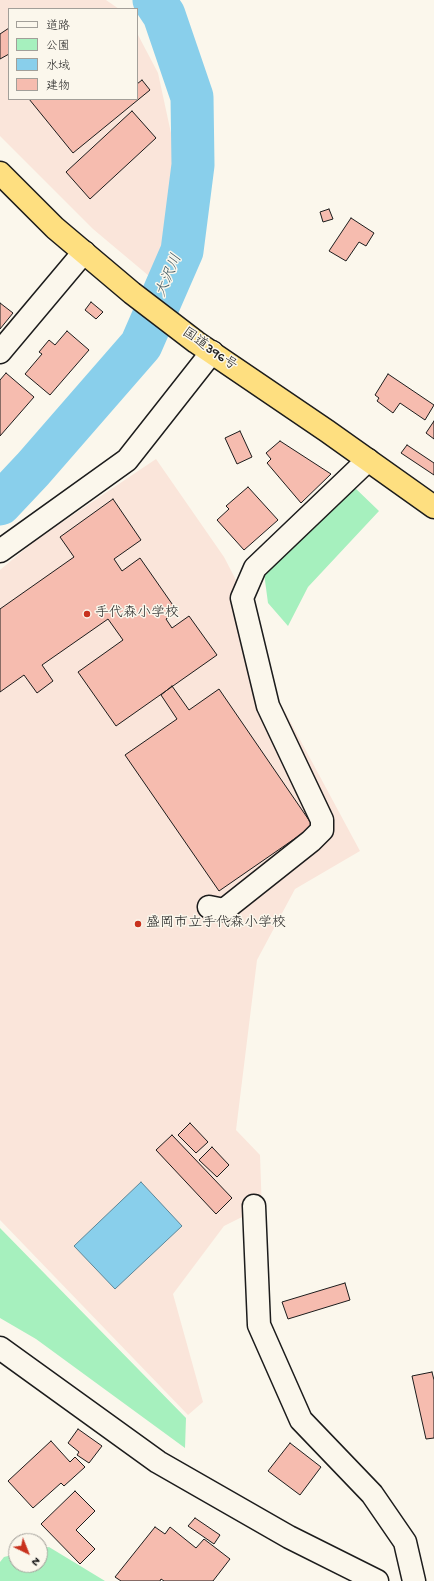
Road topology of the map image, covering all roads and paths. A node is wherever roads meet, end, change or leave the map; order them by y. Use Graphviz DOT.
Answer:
graph roads {
  1 [pos="0,173"];
  2 [pos="84,252"];
  3 [pos="204,347"];
  4 [pos="0,352"];
  5 [pos="368,460"];
  6 [pos="434,507"];
  7 [pos="0,551"];
  8 [pos="209,908"];
  9 [pos="254,1206"];
  10 [pos="0,1348"];
  11 [pos="377,1581"];
  12 [pos="414,1581"];
  1 -- 2 [label="highway, 国道396号"];
  2 -- 3 [label="highway, 国道396号"];
  2 -- 4 [label="street"];
  3 -- 5 [label="highway, 国道396号"];
  3 -- 7 [label="street"];
  5 -- 6 [label="highway, 国道396号"];
  5 -- 8 [label="street"];
  9 -- 12 [label="street"];
  10 -- 11 [label="street"];
}
